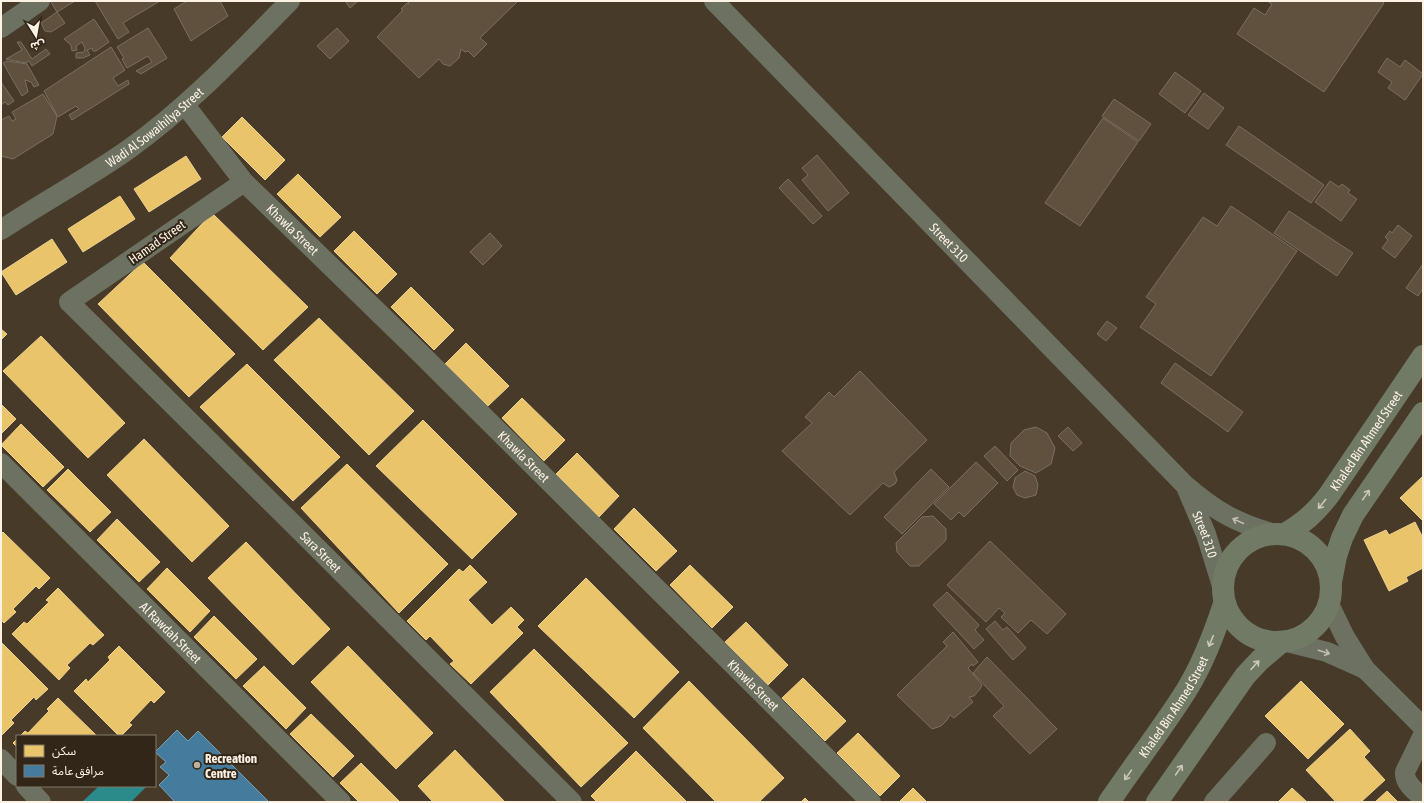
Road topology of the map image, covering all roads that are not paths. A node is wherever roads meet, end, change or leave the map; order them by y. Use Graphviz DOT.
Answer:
graph roads {
  1 [pos="40,1"];
  2 [pos="290,1"];
  3 [pos="714,1"];
  4 [pos="1,28"];
  5 [pos="185,105"];
  6 [pos="244,182"];
  7 [pos="2,226"];
  8 [pos="69,302"];
  9 [pos="1423,356"];
  10 [pos="1423,413"];
  11 [pos="1,463"];
  12 [pos="1184,484"];
  13 [pos="1280,534"];
  14 [pos="1331,582"];
  15 [pos="1223,595"];
  16 [pos="1329,604"];
  17 [pos="1283,642"];
  18 [pos="1365,669"];
  19 [pos="1423,728"];
  20 [pos="1423,735"];
  21 [pos="1266,743"];
  22 [pos="1,759"];
  23 [pos="16,775"];
  24 [pos="27,787"];
  25 [pos="1423,798"];
  26 [pos="41,802"];
  27 [pos="341,802"];
  28 [pos="572,802"];
  29 [pos="871,802"];
  30 [pos="1109,802"];
  31 [pos="1156,802"];
  32 [pos="1214,802"];
  1 -- 4 [label="street"];
  2 -- 5 [label="street, Wadi Al Sowaihilya Street"];
  3 -- 12 [label="street, Street 310"];
  5 -- 6 [label="street, Khawla Street"];
  5 -- 7 [label="street, Wadi Al Sowaihilya Street"];
  6 -- 8 [label="street, Hamad Street"];
  6 -- 29 [label="street, Khawla Street"];
  8 -- 28 [label="street, Sara Street"];
  9 -- 13 [label="main road, Khaled Bin Ahmed Street, one-way"];
  14 -- 10 [label="main road, one-way"];
  11 -- 27 [label="street, Al Rawdah Street"];
  13 -- 12 [label="street, Street 310, one-way"];
  12 -- 15 [label="street, Street 310"];
  13 -- 14 [label="main road"];
  13 -- 15 [label="main road"];
  14 -- 16 [label="main road"];
  15 -- 17 [label="main road"];
  15 -- 30 [label="main road, Khaled Bin Ahmed Street, one-way"];
  16 -- 17 [label="main road"];
  16 -- 18 [label="street"];
  17 -- 18 [label="street, one-way"];
  31 -- 17 [label="main road, one-way"];
  18 -- 19 [label="street"];
  20 -- 25 [label="street"];
  21 -- 32 [label="street"];
  22 -- 23 [label="street"];
  24 -- 26 [label="street"];
}
